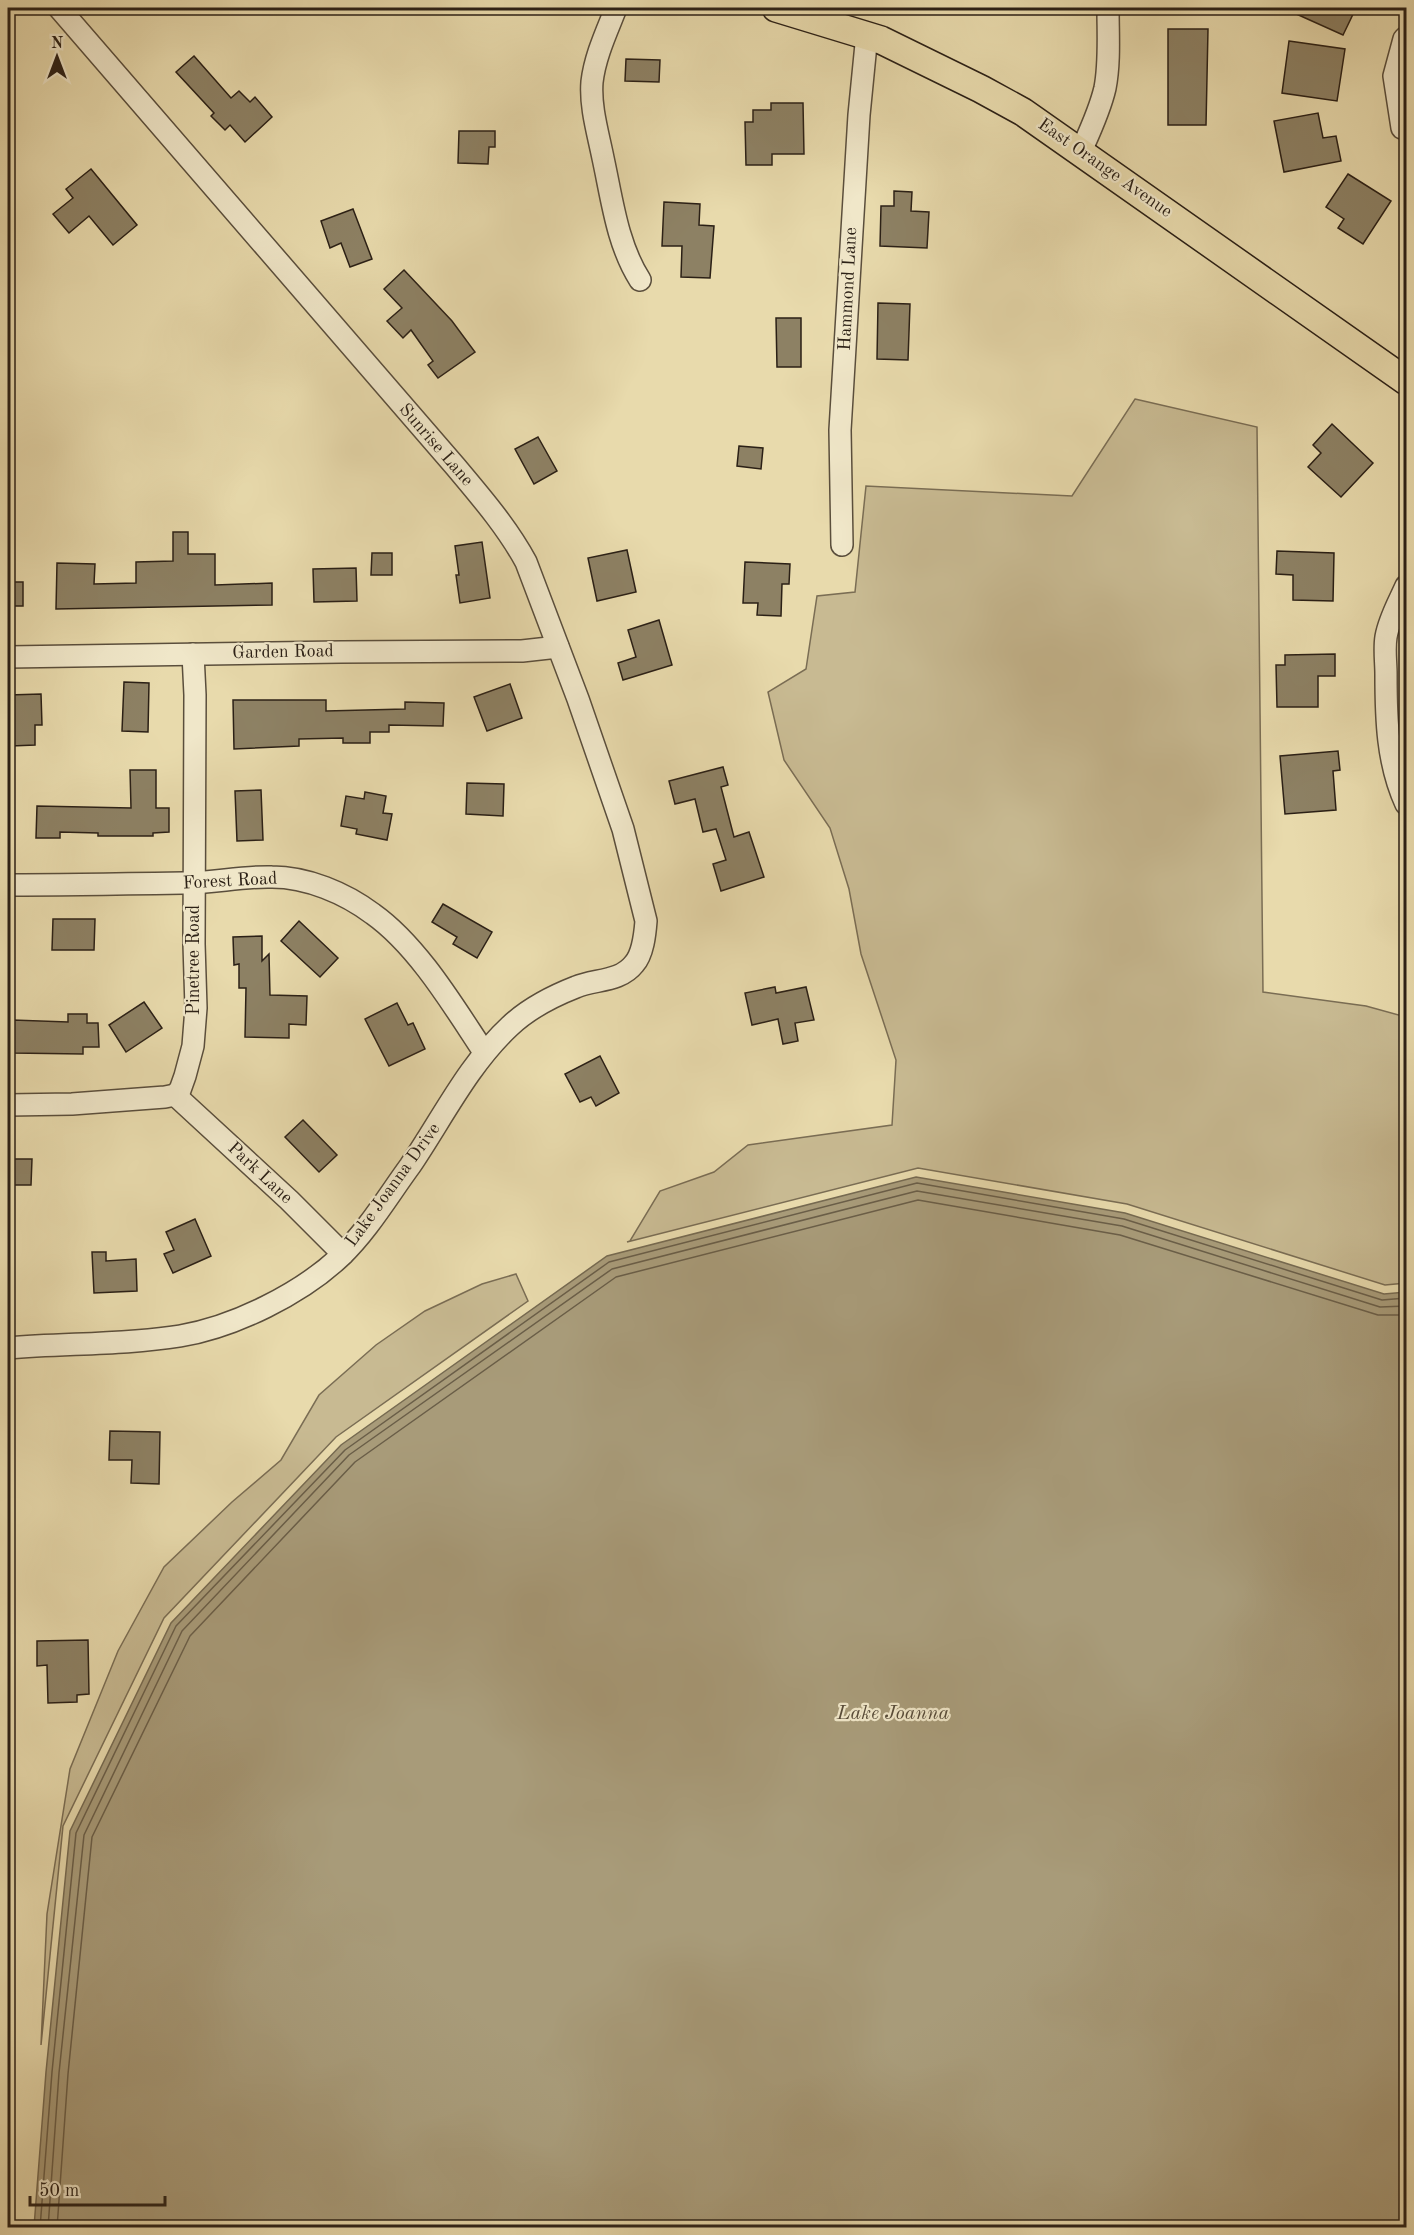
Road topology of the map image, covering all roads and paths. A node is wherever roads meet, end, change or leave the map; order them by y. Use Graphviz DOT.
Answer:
graph roads {
  1 [pos="59,8"];
  2 [pos="616,8"];
  3 [pos="776,8"];
  4 [pos="1108,8"];
  5 [pos="867,34"];
  6 [pos="1407,37"];
  7 [pos="1402,128"];
  8 [pos="1081,151"];
  9 [pos="640,280"];
  10 [pos="1407,381"];
  11 [pos="842,545"];
  12 [pos="1407,586"];
  13 [pos="558,646"];
  14 [pos="193,654"];
  15 [pos="8,657"];
  16 [pos="1407,804"];
  17 [pos="194,883"];
  18 [pos="8,885"];
  19 [pos="631,968"];
  20 [pos="484,1052"];
  21 [pos="175,1095"];
  22 [pos="8,1105"];
  23 [pos="343,1254"];
  24 [pos="8,1348"];
  1 -- 13 [label="street, Sunrise Lane"];
  2 -- 9 [label="street"];
  3 -- 5 [label="main road, East Orange Avenue"];
  4 -- 8 [label="street"];
  5 -- 8 [label="main road, East Orange Avenue"];
  5 -- 11 [label="street, Hammond Lane"];
  6 -- 7 [label="street"];
  8 -- 10 [label="main road, East Orange Avenue"];
  12 -- 16 [label="street"];
  13 -- 14 [label="street, Garden Road"];
  13 -- 19 [label="street, Sunrise Lane"];
  14 -- 15 [label="street, Garden Road"];
  14 -- 17 [label="street, Pinetree Road"];
  17 -- 18 [label="street, Forest Road"];
  17 -- 20 [label="street, Forest Road"];
  17 -- 21 [label="street, Pinetree Road"];
  19 -- 20 [label="street, Lake Joanna Drive"];
  20 -- 23 [label="street, Lake Joanna Drive"];
  21 -- 22 [label="street"];
  21 -- 23 [label="street, Park Lane"];
  23 -- 24 [label="street, Lake Joanna Drive"];
}
